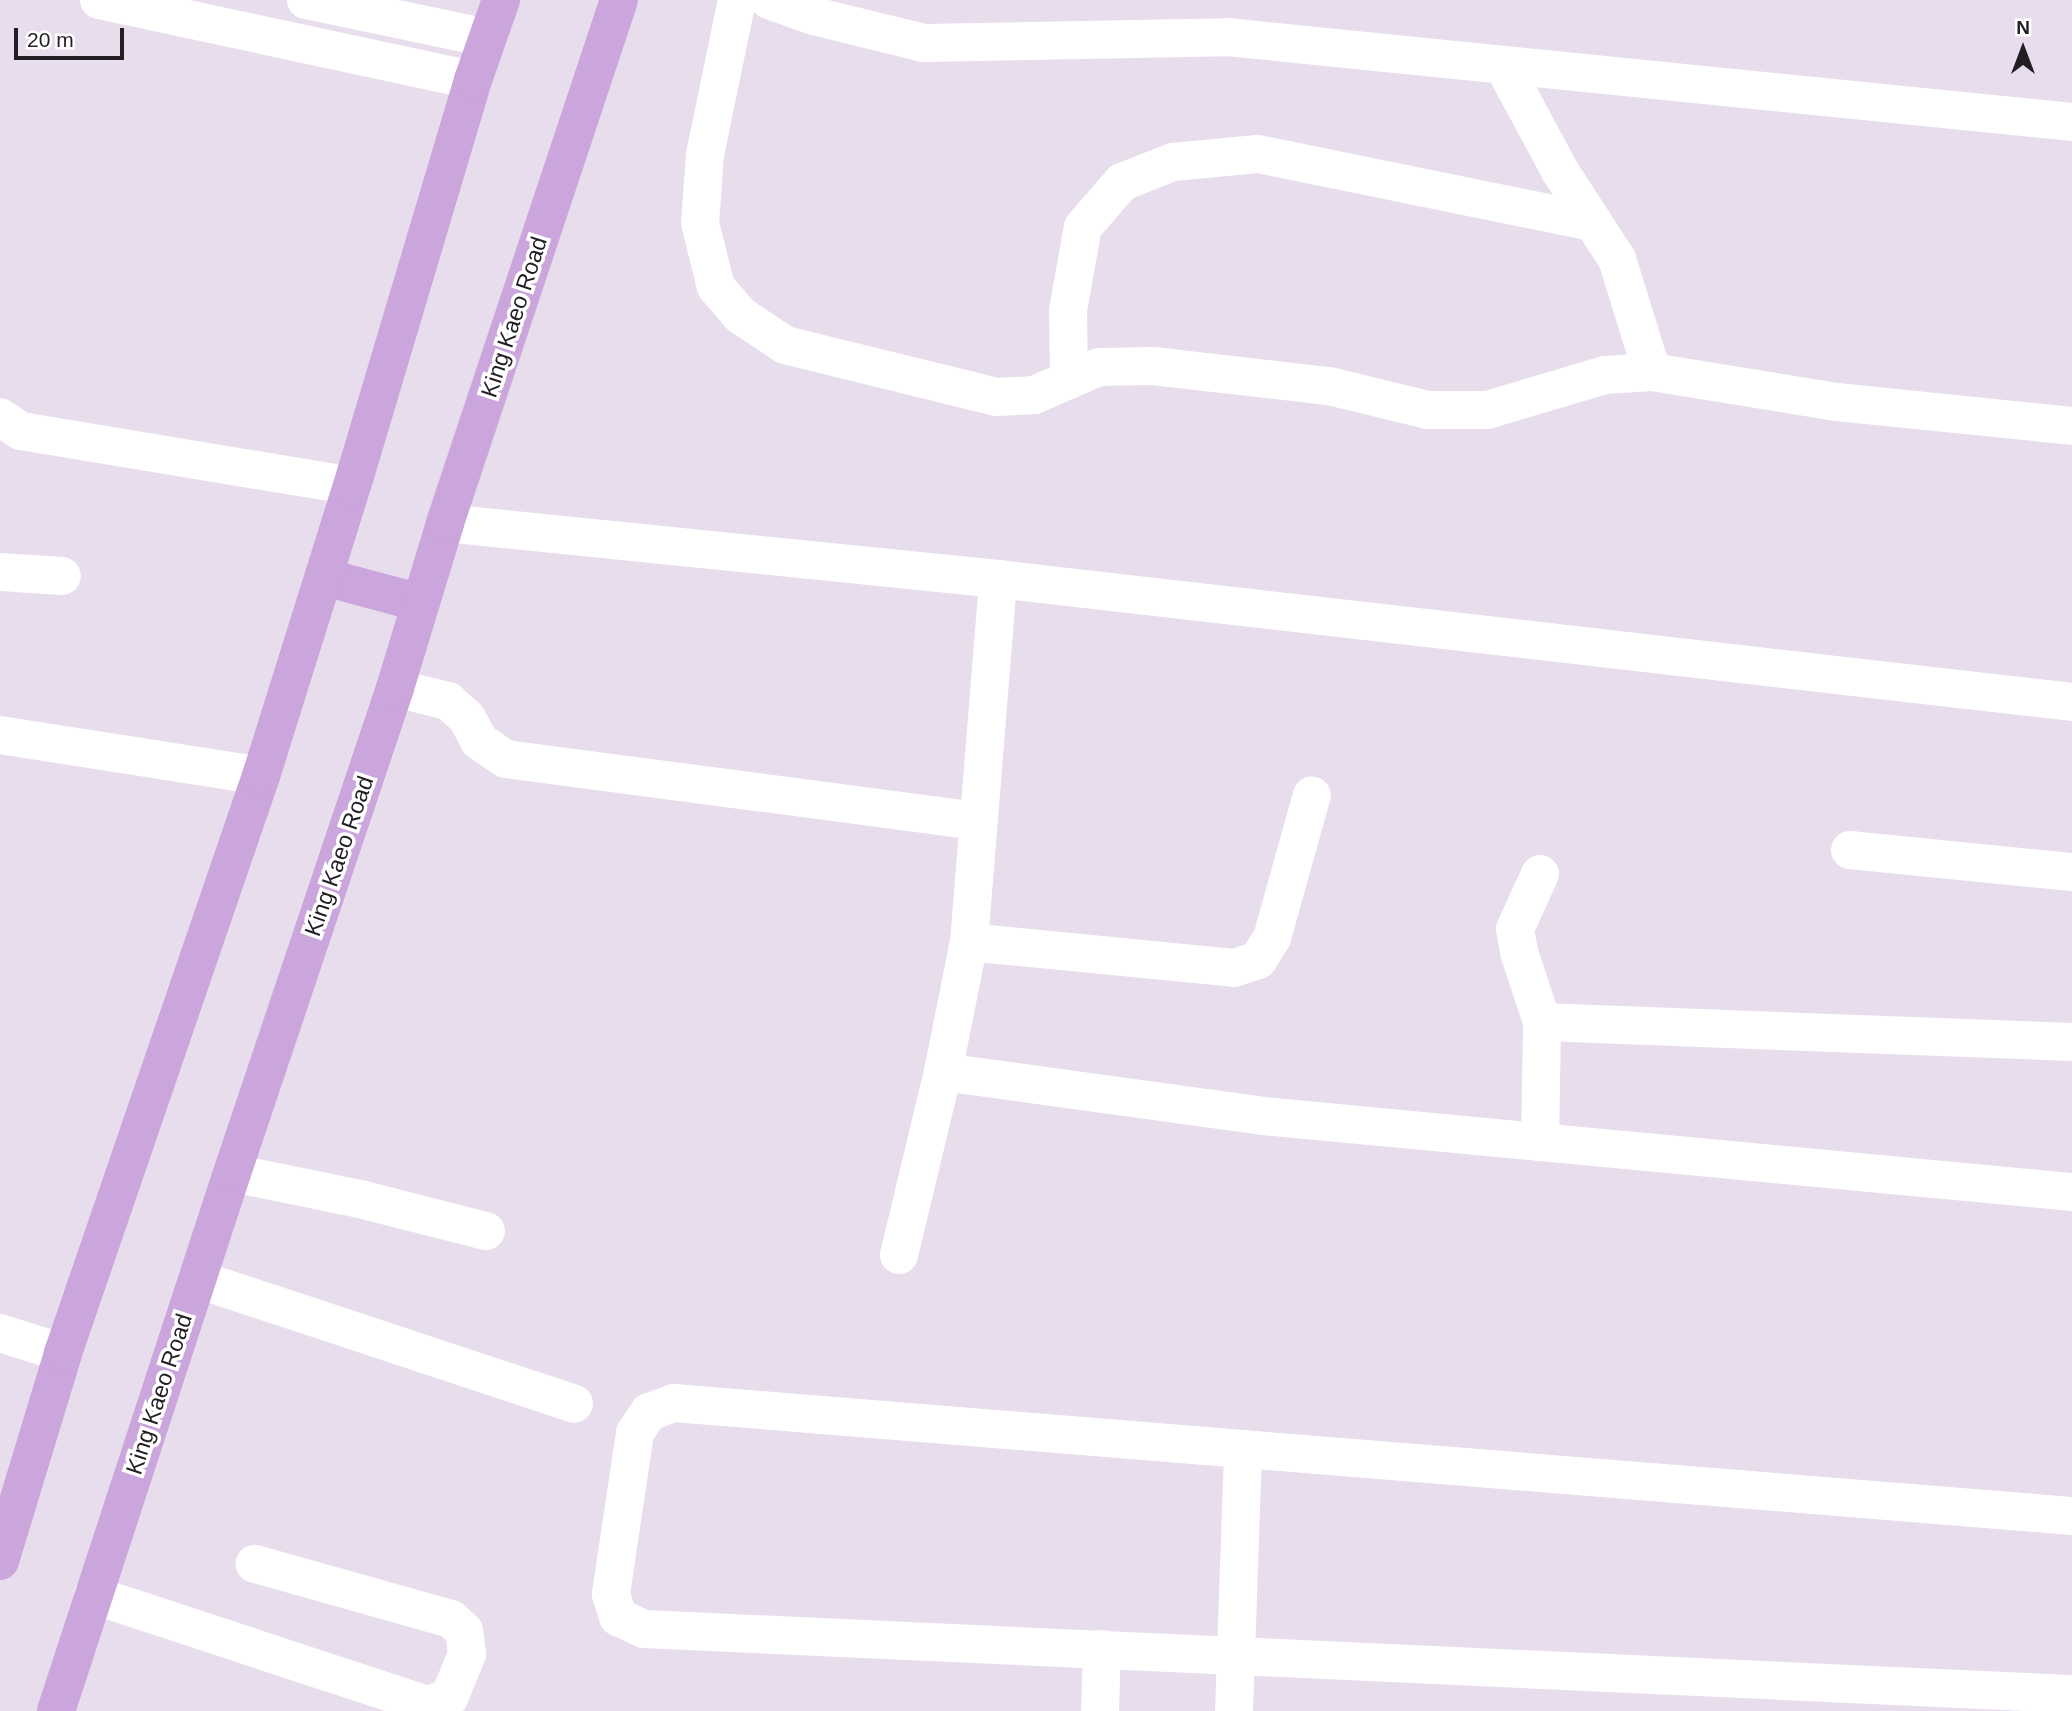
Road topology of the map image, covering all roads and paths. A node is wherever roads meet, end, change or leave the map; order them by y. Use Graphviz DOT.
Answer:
graph roads {
  1 [pos="99,0"];
  2 [pos="306,0"];
  3 [pos="501,0"];
  4 [pos="619,0"];
  5 [pos="737,0"];
  6 [pos="769,0"];
  7 [pos="488,38"];
  8 [pos="1503,65"];
  9 [pos="473,80"];
  10 [pos="2072,122"];
  11 [pos="1593,222"];
  12 [pos="1652,372"];
  13 [pos="1069,380"];
  14 [pos="0,417"];
  15 [pos="2072,426"];
  16 [pos="352,486"];
  17 [pos="445,523"];
  18 [pos="0,572"];
  19 [pos="62,576"];
  20 [pos="324,577"];
  21 [pos="998,579"];
  22 [pos="421,604"];
  23 [pos="395,688"];
  24 [pos="2072,702"];
  25 [pos="0,735"];
  26 [pos="261,776"];
  27 [pos="1312,795"];
  28 [pos="976,821"];
  29 [pos="1850,850"];
  30 [pos="2072,872"];
  31 [pos="1540,874"];
  32 [pos="969,942"];
  33 [pos="1542,1021"];
  34 [pos="2072,1042"];
  35 [pos="943,1072"];
  36 [pos="1540,1142"];
  37 [pos="232,1173"];
  38 [pos="2072,1192"];
  39 [pos="486,1231"];
  40 [pos="899,1255"];
  41 [pos="197,1279"];
  42 [pos="0,1332"];
  43 [pos="63,1353"];
  44 [pos="574,1404"];
  45 [pos="1243,1449"];
  46 [pos="2072,1516"];
  47 [pos="0,1561"];
  48 [pos="255,1564"];
  49 [pos="93,1595"];
  50 [pos="1102,1650"];
  51 [pos="1236,1656"];
  52 [pos="2072,1694"];
  53 [pos="57,1711"];
  54 [pos="1100,1711"];
  55 [pos="1234,1711"];
  1 -- 9 [label="street"];
  2 -- 7 [label="street"];
  3 -- 7 [label="main road"];
  4 -- 17 [label="main road, King Kaeo Road"];
  5 -- 13 [label="street"];
  6 -- 8 [label="street"];
  7 -- 9 [label="main road"];
  8 -- 10 [label="street"];
  8 -- 11 [label="street"];
  9 -- 16 [label="main road"];
  11 -- 12 [label="street"];
  11 -- 13 [label="street"];
  12 -- 13 [label="street"];
  12 -- 15 [label="street"];
  14 -- 16 [label="street"];
  16 -- 20 [label="main road"];
  17 -- 21 [label="street"];
  17 -- 22 [label="main road, King Kaeo Road"];
  18 -- 19 [label="street"];
  20 -- 22 [label="main road"];
  20 -- 26 [label="main road"];
  21 -- 24 [label="street"];
  21 -- 28 [label="street"];
  22 -- 23 [label="main road, King Kaeo Road"];
  23 -- 28 [label="street"];
  23 -- 37 [label="main road, King Kaeo Road"];
  25 -- 26 [label="street"];
  26 -- 43 [label="main road"];
  27 -- 32 [label="street"];
  28 -- 32 [label="street"];
  29 -- 30 [label="street"];
  31 -- 33 [label="street"];
  32 -- 35 [label="street"];
  33 -- 34 [label="street"];
  33 -- 36 [label="street"];
  35 -- 36 [label="street"];
  35 -- 40 [label="street"];
  36 -- 38 [label="street"];
  37 -- 39 [label="street"];
  37 -- 41 [label="main road, King Kaeo Road"];
  41 -- 44 [label="street"];
  41 -- 49 [label="main road, King Kaeo Road"];
  42 -- 43 [label="street"];
  43 -- 47 [label="main road"];
  45 -- 46 [label="street"];
  45 -- 50 [label="street"];
  45 -- 51 [label="street"];
  48 -- 49 [label="street"];
  49 -- 53 [label="main road, King Kaeo Road"];
  50 -- 51 [label="street"];
  50 -- 54 [label="street"];
  51 -- 52 [label="street"];
  51 -- 55 [label="street"];
}
